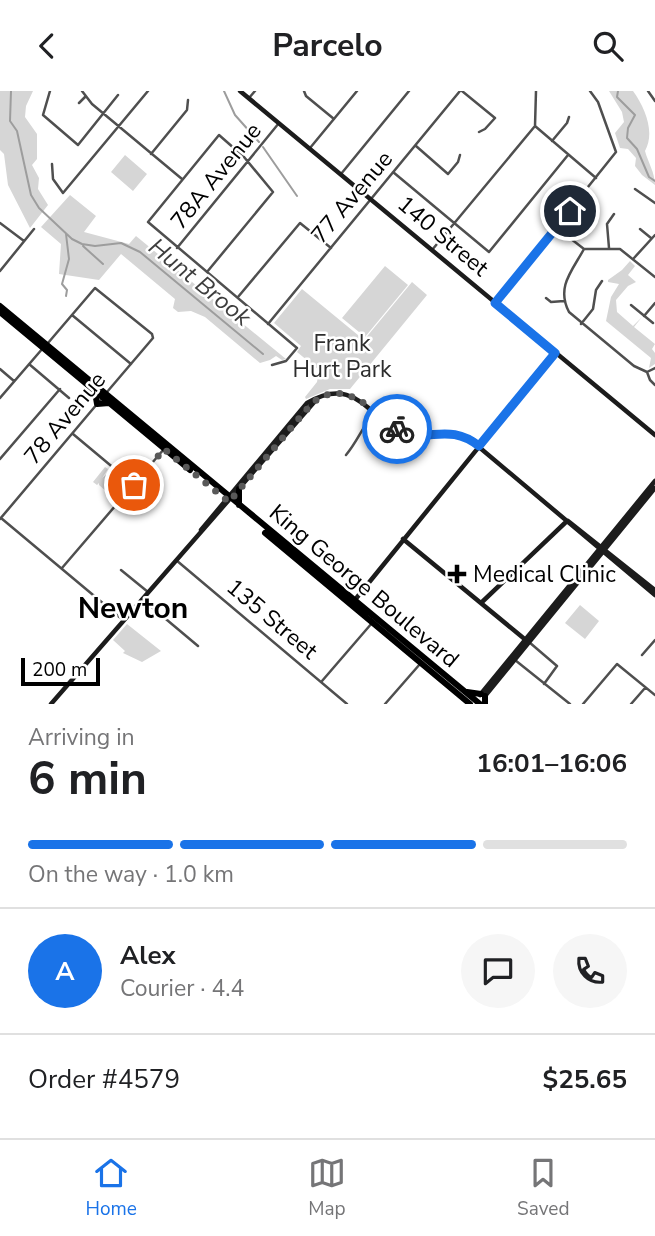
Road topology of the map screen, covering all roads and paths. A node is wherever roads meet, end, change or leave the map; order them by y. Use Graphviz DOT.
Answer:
graph roads {
  1 [pos="50,91"];
  2 [pos="82,91"];
  3 [pos="148,91"];
  4 [pos="240,91"];
  5 [pos="255,91"];
  6 [pos="357,91"];
  7 [pos="408,91"];
  8 [pos="461,91"];
  9 [pos="536,91"];
  10 [pos="590,91"];
  11 [pos="648,91"];
  12 [pos="304,92"];
  13 [pos="295,93"];
  14 [pos="118,95"];
  15 [pos="86,97"];
  16 [pos="249,99"];
  17 [pos="188,100"];
  18 [pos="655,101"];
  19 [pos="79,103"];
  20 [pos="104,114"];
  21 [pos="569,117"];
  22 [pos="334,119"];
  23 [pos="279,123"];
  24 [pos="119,126"];
  25 [pos="536,126"];
  26 [pos="479,132"];
  27 [pos="552,141"];
  28 [pos="416,146"];
  29 [pos="309,148"];
  30 [pos="152,153"];
  31 [pos="460,155"];
  32 [pos="568,155"];
  33 [pos="248,162"];
  34 [pos="52,164"];
  35 [pos="393,172"];
  36 [pos="341,174"];
  37 [pos="596,178"];
  38 [pos="182,179"];
  39 [pos="635,190"];
  40 [pos="371,199"];
  41 [pos="655,203"];
  42 [pos="614,214"];
  43 [pos="0,223"];
  44 [pos="455,224"];
  45 [pos="557,227"];
  46 [pos="34,229"];
  47 [pos="640,229"];
  48 [pos="655,235"];
  49 [pos="651,238"];
  50 [pos="24,241"];
  51 [pos="177,248"];
  52 [pos="331,248"];
  53 [pos="609,248"];
  54 [pos="584,249"];
  55 [pos="432,250"];
  56 [pos="633,259"];
  57 [pos="0,271"];
  58 [pos="207,272"];
  59 [pos="655,278"];
  60 [pos="602,281"];
  61 [pos="238,298"];
  62 [pos="546,298"];
  63 [pos="564,301"];
  64 [pos="495,303"];
  65 [pos="655,303"];
  66 [pos="631,305"];
  67 [pos="0,306"];
  68 [pos="0,312"];
  69 [pos="71,315"];
  70 [pos="644,316"];
  71 [pos="653,323"];
  72 [pos="268,324"];
  73 [pos="581,324"];
  74 [pos="45,346"];
  75 [pos="555,353"];
  76 [pos="29,364"];
  77 [pos="131,364"];
  78 [pos="272,365"];
  79 [pos="655,368"];
  80 [pos="0,369"];
  81 [pos="647,372"];
  82 [pos="14,381"];
  83 [pos="655,385"];
  84 [pos="60,389"];
  85 [pos="95,392"];
  86 [pos="104,396"];
  87 [pos="0,398"];
  88 [pos="69,398"];
  89 [pos="317,399"];
  90 [pos="109,403"];
  91 [pos="97,404"];
  92 [pos="303,407"];
  93 [pos="375,412"];
  94 [pos="286,433"];
  95 [pos="73,434"];
  96 [pos="655,435"];
  97 [pos="479,446"];
  98 [pos="164,449"];
  99 [pos="173,450"];
  100 [pos="346,455"];
  101 [pos="0,459"];
  102 [pos="655,481"];
  103 [pos="134,485"];
  104 [pos="655,488"];
  105 [pos="239,489"];
  106 [pos="228,499"];
  107 [pos="239,505"];
  108 [pos="0,519"];
  109 [pos="567,521"];
  110 [pos="403,539"];
  111 [pos="603,549"];
  112 [pos="176,560"];
  113 [pos="62,568"];
  114 [pos="121,570"];
  115 [pos="655,590"];
  116 [pos="148,592"];
  117 [pos="655,595"];
  118 [pos="142,599"];
  119 [pos="352,602"];
  120 [pos="481,603"];
  121 [pos="124,620"];
  122 [pos="373,622"];
  123 [pos="400,638"];
  124 [pos="655,640"];
  125 [pos="527,641"];
  126 [pos="198,646"];
  127 [pos="642,655"];
  128 [pos="515,660"];
  129 [pos="423,661"];
  130 [pos="322,681"];
  131 [pos="544,684"];
  132 [pos="645,687"];
  133 [pos="483,695"];
  134 [pos="655,695"];
  135 [pos="473,702"];
  136 [pos="51,704"];
  137 [pos="347,704"];
  138 [pos="386,704"];
  139 [pos="570,704"];
  140 [pos="583,704"];
  141 [pos="631,704"];
  1 -- 20 [label="street"];
  2 -- 15 [label="street"];
  3 -- 24 [label="street"];
  4 -- 16 [label="main road, 140 Street"];
  5 -- 16 [label="street"];
  6 -- 22 [label="street"];
  7 -- 36 [label="street"];
  8 -- 26 [label="street"];
  8 -- 28 [label="street, 77 Avenue"];
  9 -- 25 [label="street"];
  10 -- 37 [label="street"];
  11 -- 18 [label="street"];
  12 -- 13 [label="street"];
  12 -- 22 [label="street"];
  14 -- 20 [label="street"];
  15 -- 19 [label="street"];
  15 -- 20 [label="street"];
  16 -- 23 [label="main road, 140 Street"];
  17 -- 30 [label="street"];
  20 -- 24 [label="street"];
  21 -- 27 [label="street"];
  22 -- 29 [label="street"];
  23 -- 29 [label="main road, 140 Street"];
  23 -- 33 [label="street, 78A Avenue"];
  24 -- 30 [label="street"];
  24 -- 34 [label="street"];
  25 -- 27 [label="street"];
  25 -- 44 [label="street"];
  27 -- 32 [label="street"];
  28 -- 31 [label="street"];
  28 -- 35 [label="street, 77 Avenue"];
  29 -- 36 [label="main road, 140 Street"];
  30 -- 38 [label="street"];
  32 -- 37 [label="street"];
  32 -- 44 [label="street"];
  33 -- 38 [label="street"];
  33 -- 51 [label="street, 78A Avenue"];
  33 -- 58 [label="street"];
  35 -- 40 [label="street, 77 Avenue"];
  35 -- 44 [label="street"];
  36 -- 40 [label="main road, 140 Street"];
  37 -- 45 [label="street"];
  38 -- 51 [label="street"];
  39 -- 41 [label="street"];
  40 -- 52 [label="street, 77 Avenue"];
  40 -- 55 [label="main road, 140 Street"];
  42 -- 53 [label="street"];
  43 -- 50 [label="street"];
  44 -- 55 [label="street"];
  45 -- 54 [label="street"];
  45 -- 64 [label="street"];
  46 -- 50 [label="street"];
  47 -- 49 [label="street"];
  48 -- 49 [label="street"];
  49 -- 56 [label="street"];
  50 -- 57 [label="street"];
  51 -- 58 [label="street"];
  52 -- 61 [label="street"];
  52 -- 72 [label="street, 77 Avenue"];
  53 -- 54 [label="street"];
  53 -- 56 [label="street"];
  54 -- 63 [label="street"];
  55 -- 64 [label="main road, 140 Street"];
  56 -- 59 [label="street"];
  58 -- 61 [label="street"];
  60 -- 73 [label="street"];
  61 -- 72 [label="street"];
  62 -- 63 [label="street"];
  63 -- 73 [label="street"];
  64 -- 75 [label="main road, 140 Street"];
  65 -- 70 [label="street"];
  66 -- 70 [label="street"];
  67 -- 74 [label="main road, King George Boulevard"];
  68 -- 74 [label="main road, King George Boulevard"];
  69 -- 74 [label="street"];
  69 -- 77 [label="street"];
  69 -- 77 [label="street, 78 Avenue"];
  70 -- 71 [label="street"];
  72 -- 78 [label="street"];
  73 -- 81 [label="street"];
  74 -- 76 [label="street"];
  74 -- 85 [label="main road, King George Boulevard"];
  74 -- 86 [label="main road, King George Boulevard"];
  75 -- 96 [label="main road, 140 Street"];
  75 -- 97 [label="main road"];
  76 -- 82 [label="street"];
  76 -- 84 [label="street"];
  77 -- 86 [label="street, 78 Avenue"];
  79 -- 81 [label="street"];
  80 -- 82 [label="street"];
  81 -- 83 [label="street"];
  82 -- 87 [label="street"];
  84 -- 88 [label="street"];
  84 -- 101 [label="street"];
  85 -- 86 [label="main road, King George Boulevard"];
  85 -- 91 [label="main road"];
  86 -- 90 [label="main road, King George Boulevard"];
  86 -- 91 [label="street, 78 Avenue"];
  86 -- 99 [label="main road, King George Boulevard"];
  89 -- 92 [label="main road"];
  89 -- 93 [label="main road"];
  89 -- 94 [label="main road"];
  90 -- 91 [label="main road"];
  90 -- 98 [label="main road, King George Boulevard"];
  91 -- 95 [label="street, 78 Avenue"];
  92 -- 94 [label="main road"];
  92 -- 106 [label="main road"];
  93 -- 97 [label="main road"];
  93 -- 100 [label="street"];
  94 -- 105 [label="main road"];
  95 -- 103 [label="street"];
  95 -- 108 [label="street, 78 Avenue"];
  97 -- 109 [label="main road"];
  97 -- 110 [label="main road"];
  98 -- 99 [label="street"];
  98 -- 103 [label="street"];
  98 -- 106 [label="main road, King George Boulevard"];
  99 -- 106 [label="main road, King George Boulevard"];
  102 -- 111 [label="main road"];
  103 -- 113 [label="street"];
  104 -- 111 [label="main road"];
  105 -- 106 [label="main road"];
  105 -- 107 [label="main road"];
  106 -- 107 [label="main road, King George Boulevard"];
  106 -- 112 [label="main road"];
  106 -- 119 [label="main road, King George Boulevard"];
  107 -- 119 [label="main road, King George Boulevard"];
  108 -- 113 [label="street"];
  109 -- 111 [label="main road"];
  109 -- 120 [label="main road"];
  110 -- 119 [label="main road"];
  110 -- 120 [label="main road"];
  111 -- 115 [label="main road"];
  111 -- 117 [label="main road"];
  111 -- 125 [label="main road"];
  112 -- 116 [label="main road"];
  112 -- 130 [label="street, 135 Street"];
  113 -- 121 [label="street"];
  114 -- 116 [label="street"];
  116 -- 118 [label="main road"];
  118 -- 121 [label="main road"];
  118 -- 126 [label="street"];
  119 -- 122 [label="main road, King George Boulevard"];
  119 -- 123 [label="main road, King George Boulevard"];
  120 -- 125 [label="main road"];
  121 -- 136 [label="main road"];
  122 -- 123 [label="main road"];
  122 -- 129 [label="main road, King George Boulevard"];
  122 -- 130 [label="street"];
  123 -- 129 [label="main road, King George Boulevard"];
  124 -- 127 [label="street"];
  125 -- 128 [label="main road"];
  125 -- 131 [label="street"];
  125 -- 133 [label="main road"];
  128 -- 131 [label="street"];
  128 -- 133 [label="main road"];
  129 -- 135 [label="main road, King George Boulevard"];
  129 -- 138 [label="street"];
  130 -- 137 [label="street, 135 Street"];
  131 -- 139 [label="street"];
  132 -- 134 [label="street"];
  132 -- 140 [label="street"];
  132 -- 141 [label="street"];
  133 -- 135 [label="main road"];
  133 -- 135 [label="main road"];
}
